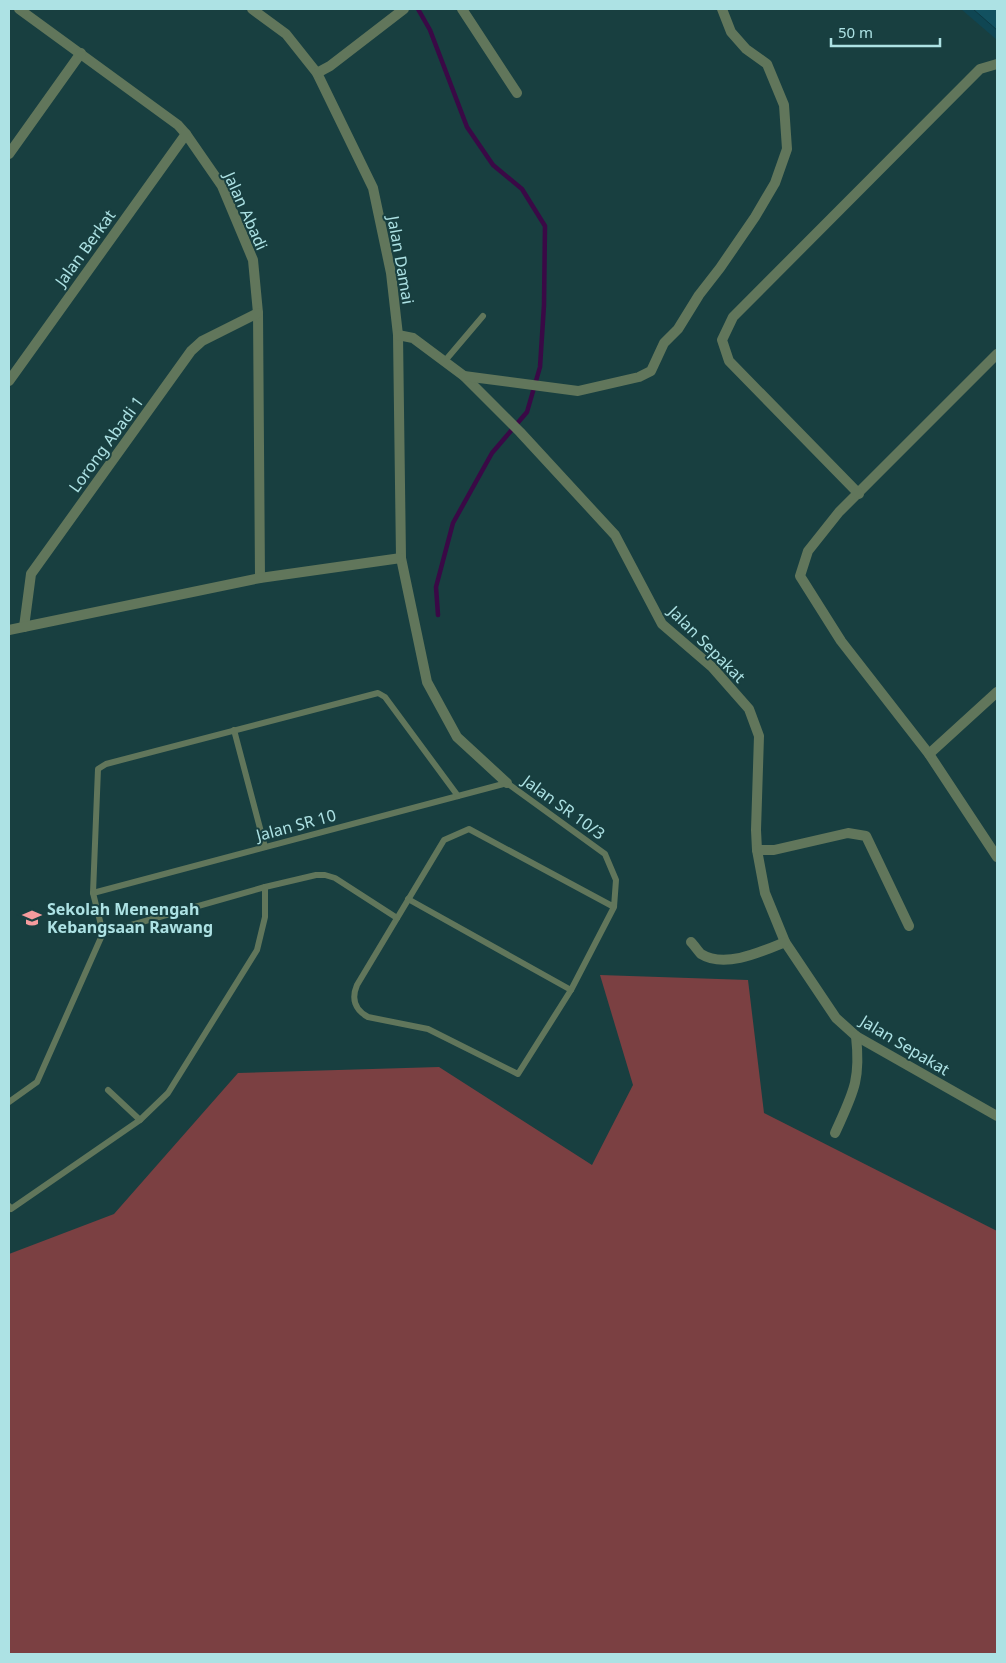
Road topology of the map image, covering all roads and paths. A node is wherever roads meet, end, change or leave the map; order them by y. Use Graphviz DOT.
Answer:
graph roads {
  1 [pos="19,9"];
  2 [pos="252,9"];
  3 [pos="404,9"];
  4 [pos="462,9"];
  5 [pos="722,9"];
  6 [pos="81,53"];
  7 [pos="997,64"];
  8 [pos="317,73"];
  9 [pos="517,93"];
  10 [pos="186,134"];
  11 [pos="9,154"];
  12 [pos="258,314"];
  13 [pos="483,316"];
  14 [pos="398,335"];
  15 [pos="997,354"];
  16 [pos="444,362"];
  17 [pos="464,376"];
  18 [pos="9,381"];
  19 [pos="859,494"];
  20 [pos="401,558"];
  21 [pos="260,578"];
  22 [pos="24,627"];
  23 [pos="9,630"];
  24 [pos="997,692"];
  25 [pos="234,730"];
  26 [pos="929,754"];
  27 [pos="507,783"];
  28 [pos="458,796"];
  29 [pos="265,847"];
  30 [pos="757,850"];
  31 [pos="997,857"];
  32 [pos="265,887"];
  33 [pos="93,893"];
  34 [pos="408,899"];
  35 [pos="614,907"];
  36 [pos="397,918"];
  37 [pos="909,926"];
  38 [pos="103,933"];
  39 [pos="691,942"];
  40 [pos="785,942"];
  41 [pos="571,990"];
  42 [pos="856,1036"];
  43 [pos="108,1090"];
  44 [pos="9,1102"];
  45 [pos="997,1116"];
  46 [pos="140,1120"];
  47 [pos="835,1133"];
  48 [pos="9,1209"];
  1 -- 6 [label="street, Jalan Abadi"];
  2 -- 8 [label="street, Jalan Damai"];
  3 -- 8 [label="street"];
  4 -- 9 [label="street"];
  5 -- 17 [label="street"];
  6 -- 10 [label="street, Jalan Abadi"];
  6 -- 11 [label="street"];
  7 -- 19 [label="street"];
  8 -- 14 [label="street, Jalan Damai"];
  10 -- 12 [label="street, Jalan Abadi"];
  10 -- 18 [label="street, Jalan Berkat"];
  12 -- 21 [label="street, Jalan Abadi"];
  12 -- 22 [label="street, Lorong Abadi 1"];
  13 -- 16 [label="lane"];
  14 -- 16 [label="street, Jalan Sepakat"];
  14 -- 20 [label="street, Jalan Damai"];
  15 -- 19 [label="street"];
  16 -- 17 [label="street, Jalan Sepakat"];
  17 -- 30 [label="street, Jalan Sepakat"];
  19 -- 26 [label="street"];
  20 -- 21 [label="street"];
  20 -- 27 [label="street, Jalan Damai"];
  21 -- 22 [label="street"];
  22 -- 23 [label="street"];
  24 -- 26 [label="street"];
  25 -- 28 [label="lane"];
  25 -- 29 [label="lane"];
  25 -- 33 [label="lane"];
  26 -- 31 [label="street"];
  27 -- 28 [label="lane, Jalan SR 10"];
  27 -- 35 [label="lane, Jalan SR 10/3"];
  28 -- 29 [label="lane, Jalan SR 10"];
  29 -- 33 [label="lane, Jalan SR 10"];
  30 -- 37 [label="street"];
  30 -- 40 [label="street, Jalan Sepakat"];
  32 -- 36 [label="lane"];
  32 -- 38 [label="lane"];
  32 -- 46 [label="lane"];
  33 -- 38 [label="lane"];
  34 -- 35 [label="lane"];
  34 -- 36 [label="lane"];
  34 -- 41 [label="lane"];
  35 -- 41 [label="lane, Jalan SR 10/3"];
  36 -- 41 [label="lane, Jalan SR 10/3"];
  38 -- 44 [label="lane"];
  39 -- 40 [label="street"];
  40 -- 42 [label="street, Jalan Sepakat"];
  42 -- 45 [label="street, Jalan Sepakat"];
  42 -- 47 [label="street"];
  43 -- 46 [label="lane"];
  46 -- 48 [label="lane"];
}
